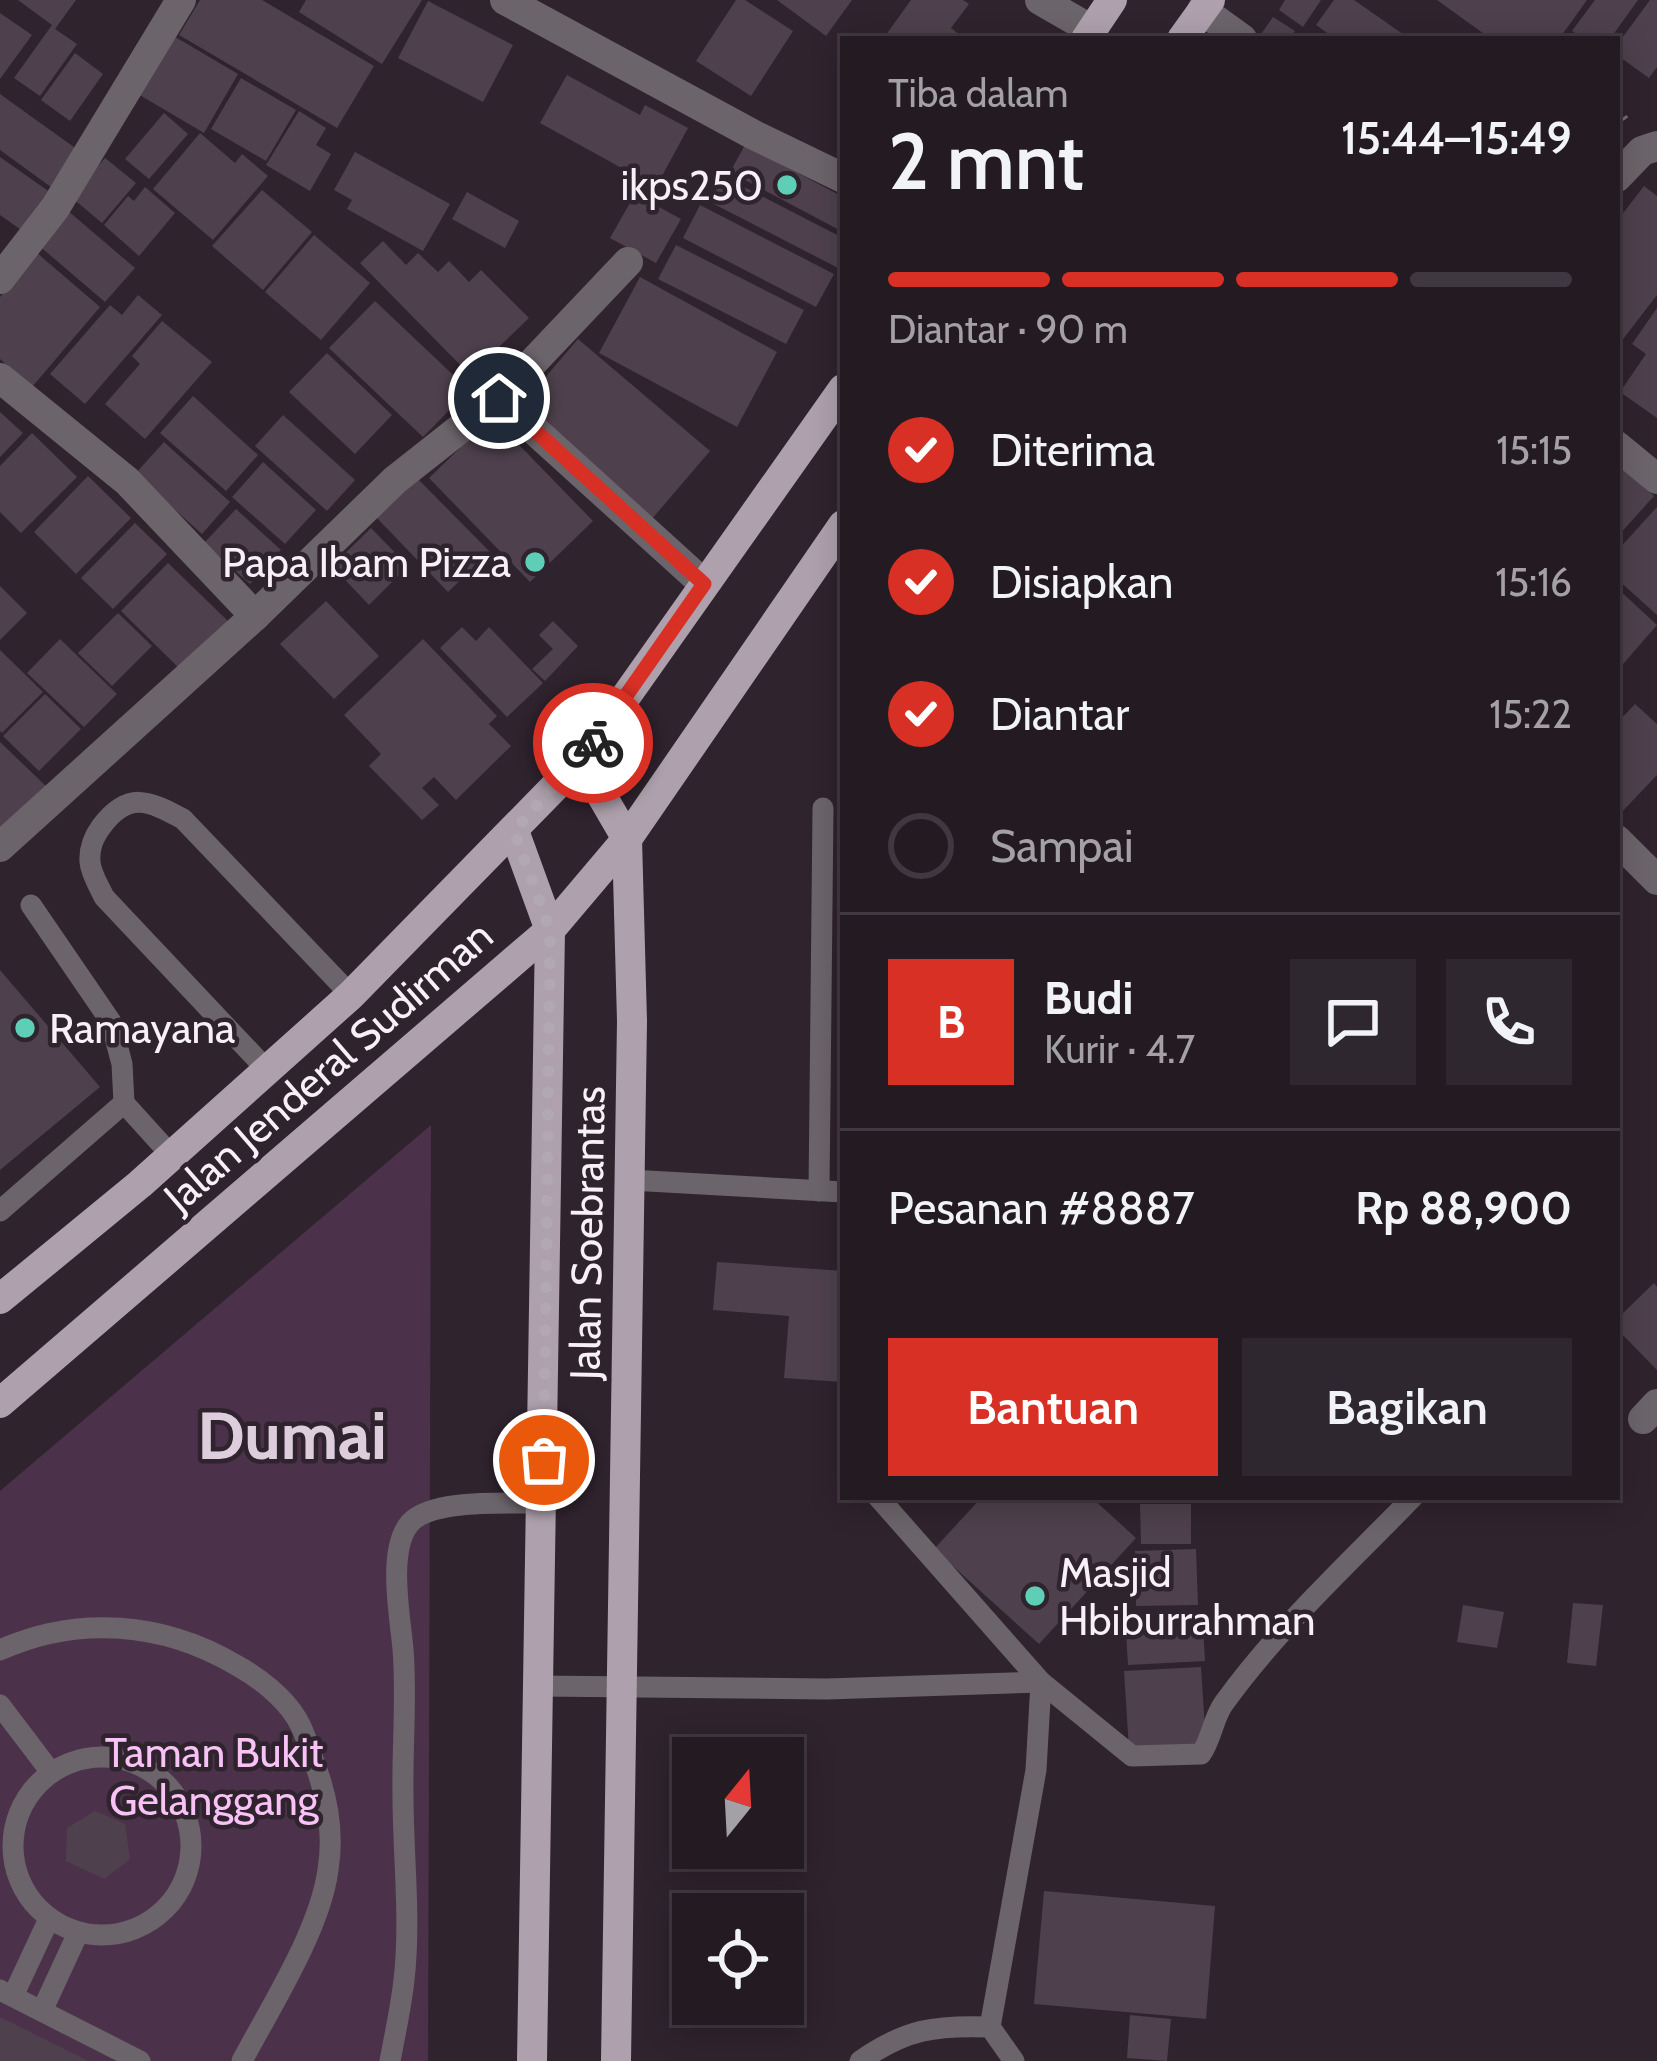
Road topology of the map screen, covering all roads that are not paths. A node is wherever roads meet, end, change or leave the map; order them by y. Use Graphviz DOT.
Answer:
graph roads {
  1 [pos="180,0"];
  2 [pos="505,0"];
  3 [pos="1040,0"];
  4 [pos="1112,0"];
  5 [pos="1206,5"];
  6 [pos="1089,35"];
  7 [pos="1184,36"];
  8 [pos="1239,36"];
  9 [pos="1657,146"];
  10 [pos="1620,174"];
  11 [pos="840,177"];
  12 [pos="628,262"];
  13 [pos="0,278"];
  14 [pos="0,378"];
  15 [pos="840,393"];
  16 [pos="499,398"];
  17 [pos="1620,448"];
  18 [pos="1657,478"];
  19 [pos="840,529"];
  20 [pos="704,584"];
  21 [pos="254,616"];
  22 [pos="581,760"];
  23 [pos="823,808"];
  24 [pos="514,831"];
  25 [pos="627,839"];
  26 [pos="1620,843"];
  27 [pos="0,847"];
  28 [pos="1657,880"];
  29 [pos="31,905"];
  30 [pos="550,930"];
  31 [pos="351,995"];
  32 [pos="268,1072"];
  33 [pos="124,1103"];
  34 [pos="172,1156"];
  35 [pos="630,1180"];
  36 [pos="819,1191"];
  37 [pos="840,1192"];
  38 [pos="0,1210"];
  39 [pos="0,1299"];
  40 [pos="0,1403"];
  41 [pos="881,1500"];
  42 [pos="1410,1500"];
  43 [pos="543,1504"];
  44 [pos="0,1651"];
  45 [pos="1041,1682"];
  46 [pos="537,1686"];
  47 [pos="624,1687"];
  48 [pos="0,1705"];
  49 [pos="50,1771"];
  50 [pos="49,1919"];
  51 [pos="78,1934"];
  52 [pos="6,1993"];
  53 [pos="42,2011"];
  54 [pos="989,2027"];
  55 [pos="140,2061"];
  56 [pos="242,2061"];
  57 [pos="390,2061"];
  58 [pos="532,2061"];
  59 [pos="616,2061"];
  60 [pos="860,2061"];
  61 [pos="1014,2061"];
  1 -- 13 [label="street"];
  2 -- 11 [label="street"];
  3 -- 6 [label="street"];
  4 -- 6 [label="main road"];
  5 -- 7 [label="main road"];
  5 -- 8 [label="street"];
  9 -- 10 [label="street"];
  12 -- 16 [label="street"];
  14 -- 21 [label="street"];
  15 -- 20 [label="main road, Jalan Jenderal Sudirman"];
  16 -- 20 [label="street"];
  16 -- 21 [label="street"];
  17 -- 18 [label="street"];
  19 -- 25 [label="main road, Jalan Jenderal Sudirman"];
  20 -- 22 [label="main road, Jalan Jenderal Sudirman"];
  21 -- 27 [label="street"];
  22 -- 24 [label="main road, Jalan Jenderal Sudirman"];
  22 -- 25 [label="main road"];
  23 -- 36 [label="lane"];
  24 -- 30 [label="main road"];
  24 -- 31 [label="main road, Jalan Jenderal Sudirman"];
  25 -- 30 [label="main road, Jalan Jenderal Sudirman"];
  25 -- 35 [label="main road, Jalan Soebrantas"];
  26 -- 28 [label="street"];
  29 -- 33 [label="lane"];
  30 -- 40 [label="main road, Jalan Jenderal Sudirman"];
  30 -- 43 [label="main road, Jalan Soebrantas"];
  31 -- 32 [label="main road, Jalan Jenderal Sudirman"];
  31 -- 32 [label="lane"];
  32 -- 34 [label="main road, Jalan Jenderal Sudirman"];
  33 -- 34 [label="lane"];
  33 -- 38 [label="lane"];
  34 -- 39 [label="main road, Jalan Jenderal Sudirman"];
  35 -- 36 [label="lane"];
  35 -- 47 [label="main road, Jalan Soebrantas"];
  36 -- 37 [label="lane"];
  41 -- 45 [label="lane"];
  42 -- 45 [label="lane"];
  43 -- 46 [label="main road, Jalan Soebrantas"];
  43 -- 57 [label="lane"];
  44 -- 56 [label="lane"];
  45 -- 47 [label="lane"];
  45 -- 54 [label="lane"];
  46 -- 47 [label="lane"];
  46 -- 58 [label="main road, Jalan Soebrantas"];
  47 -- 59 [label="main road, Jalan Soebrantas"];
  48 -- 49 [label="lane"];
  49 -- 50 [label="lane"];
  49 -- 51 [label="lane"];
  50 -- 51 [label="lane"];
  50 -- 52 [label="lane"];
  51 -- 53 [label="lane"];
  52 -- 53 [label="lane"];
  53 -- 55 [label="lane"];
  54 -- 60 [label="lane"];
  54 -- 61 [label="lane"];
}
